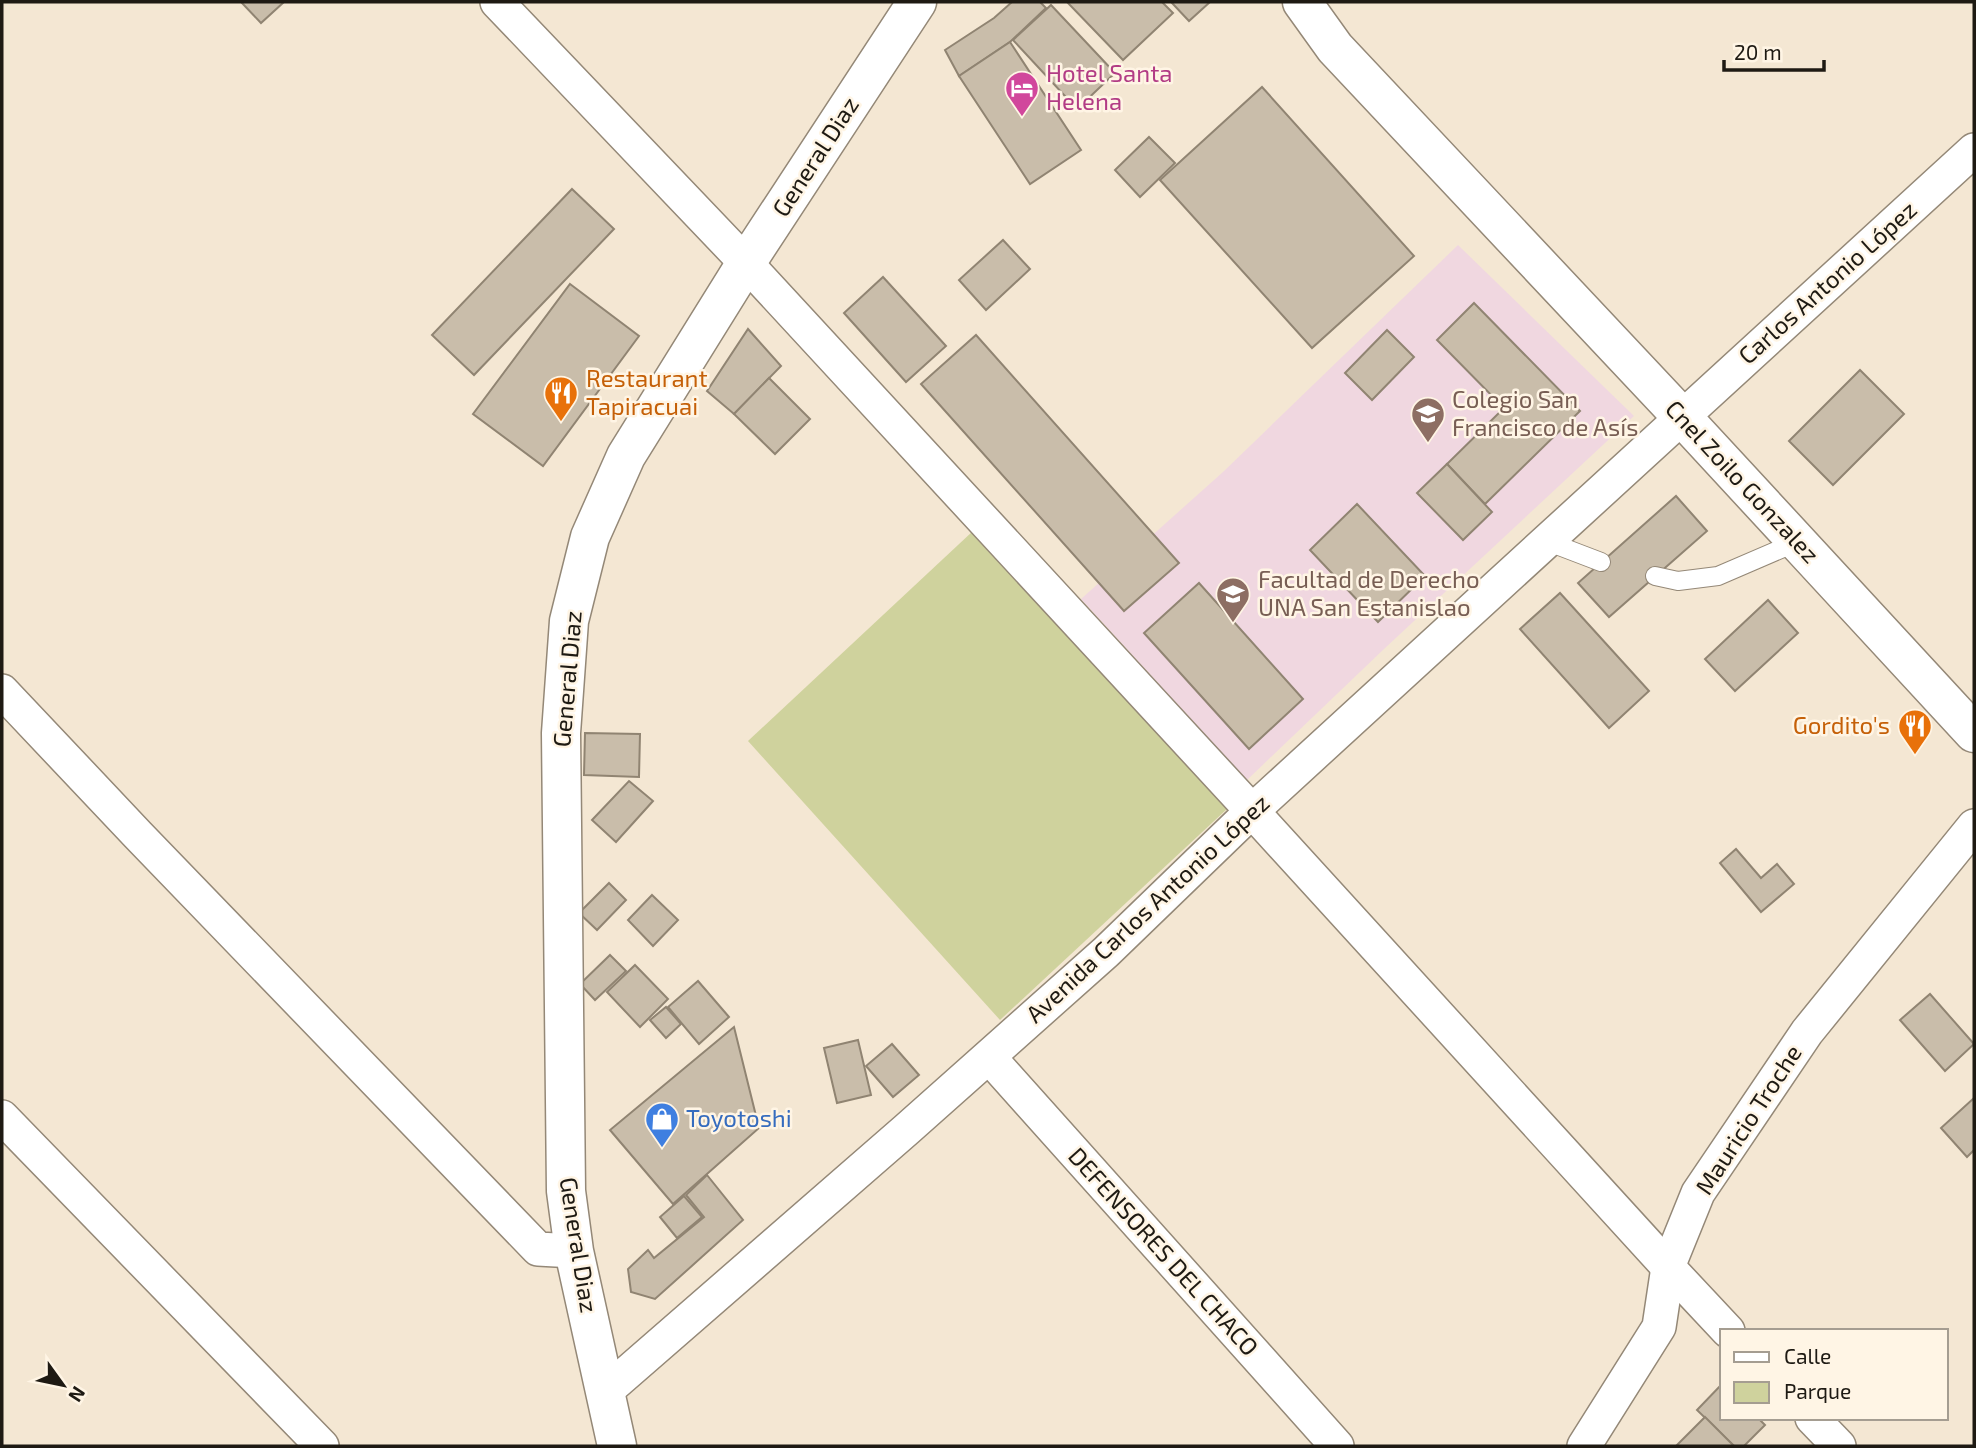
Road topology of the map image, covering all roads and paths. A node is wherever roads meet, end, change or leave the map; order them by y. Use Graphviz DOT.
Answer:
graph roads {
  1 [pos="497,2"];
  2 [pos="917,2"];
  3 [pos="1272,2"];
  4 [pos="1302,2"];
  5 [pos="1335,48"];
  6 [pos="1974,150"];
  7 [pos="747,263"];
  8 [pos="1682,417"];
  9 [pos="1546,541"];
  10 [pos="1797,541"];
  11 [pos="1601,562"];
  12 [pos="1655,576"];
  13 [pos="2,691"];
  14 [pos="1974,733"];
  15 [pos="1252,811"];
  16 [pos="1974,826"];
  17 [pos="989,1057"];
  18 [pos="2,1117"];
  19 [pos="574,1251"];
  20 [pos="1668,1267"];
  21 [pos="1726,1329"];
  22 [pos="605,1392"];
  23 [pos="1814,1420"];
  24 [pos="322,1446"];
  25 [pos="617,1446"];
  26 [pos="1337,1446"];
  27 [pos="1584,1446"];
  28 [pos="1839,1446"];
  1 -- 7 [label="street"];
  2 -- 7 [label="street, General Diaz"];
  3 -- 5 [label="street, Cnel Zoilo Gonzalez"];
  4 -- 5 [label="street, Cnel Zoilo Gonzalez"];
  5 -- 8 [label="street, Cnel Zoilo Gonzalez"];
  6 -- 8 [label="street, Carlos Antonio López"];
  7 -- 15 [label="street"];
  7 -- 19 [label="street, General Diaz"];
  8 -- 9 [label="street, Avenida Carlos Antonio López"];
  8 -- 10 [label="street, Cnel Zoilo Gonzalez"];
  9 -- 11 [label="lane"];
  9 -- 15 [label="street, Avenida Carlos Antonio López"];
  10 -- 12 [label="lane"];
  10 -- 14 [label="street, Cnel Zoilo Gonzalez"];
  13 -- 19 [label="street"];
  15 -- 17 [label="street, Avenida Carlos Antonio López"];
  15 -- 20 [label="street"];
  16 -- 20 [label="street, Mauricio Troche"];
  17 -- 22 [label="street, Avenida Carlos Antonio López"];
  17 -- 26 [label="street, DEFENSORES DEL CHACO"];
  18 -- 24 [label="street"];
  19 -- 22 [label="street, General Diaz"];
  20 -- 21 [label="street"];
  20 -- 27 [label="street, Mauricio Troche"];
  22 -- 25 [label="street, General Diaz"];
  23 -- 28 [label="street"];
}
